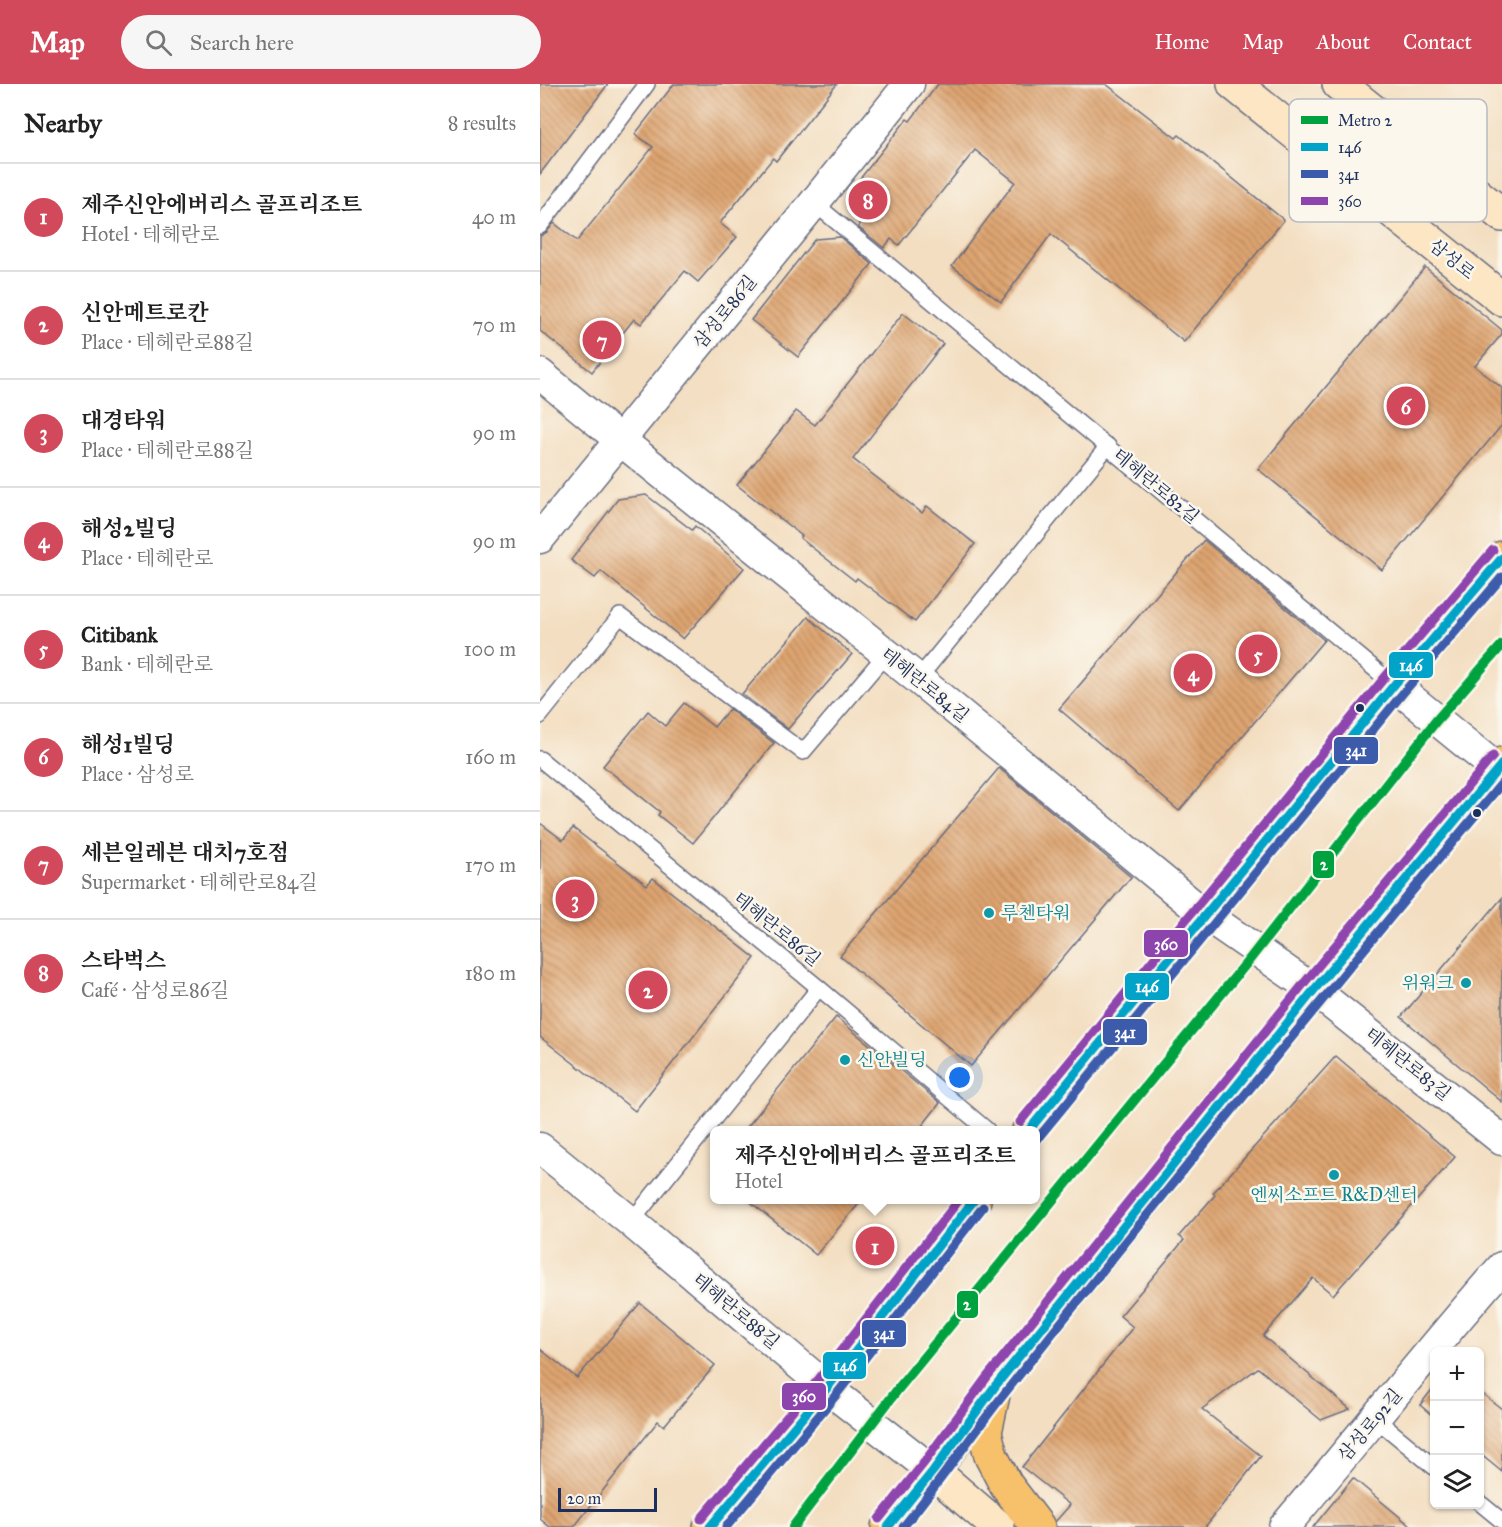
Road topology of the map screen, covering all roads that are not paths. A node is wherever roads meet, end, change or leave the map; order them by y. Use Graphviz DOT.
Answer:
graph roads {
  1 [pos="647,84"];
  2 [pos="909,84"];
  3 [pos="1234,84"];
  4 [pos="1340,84"];
  5 [pos="1359,99"];
  6 [pos="1289,128"];
  7 [pos="1487,203"];
  8 [pos="814,204"];
  9 [pos="1502,215"];
  10 [pos="1406,222"];
  11 [pos="540,226"];
  12 [pos="1502,299"];
  13 [pos="540,374"];
  14 [pos="620,440"];
  15 [pos="1108,446"];
  16 [pos="540,538"];
  17 [pos="1502,558"];
  18 [pos="886,654"];
  19 [pos="918,679"];
  20 [pos="1394,685"];
  21 [pos="540,716"];
  22 [pos="540,759"];
  23 [pos="1500,769"];
  24 [pos="1204,914"];
  25 [pos="819,988"];
  26 [pos="1314,990"];
  27 [pos="981,1126"];
  28 [pos="1033,1126"];
  29 [pos="1502,1140"];
  30 [pos="540,1148"];
  31 [pos="971,1204"];
  32 [pos="631,1222"];
  33 [pos="1502,1268"];
  34 [pos="996,1385"];
  35 [pos="827,1388"];
  36 [pos="1376,1419"];
  37 [pos="1430,1464"];
  38 [pos="933,1471"];
  39 [pos="1484,1507"];
  40 [pos="1502,1521"];
  41 [pos="710,1527"];
  42 [pos="888,1527"];
  43 [pos="998,1527"];
  44 [pos="1038,1527"];
  45 [pos="1284,1527"];
  1 -- 11 [label="lane"];
  2 -- 8 [label="street, 삼성로86길"];
  3 -- 6 [label="main road, 삼성로"];
  4 -- 5 [label="main road"];
  7 -- 9 [label="main road"];
  8 -- 14 [label="street, 삼성로86길"];
  8 -- 15 [label="lane, 테헤란로82길"];
  10 -- 12 [label="main road, 삼성로"];
  13 -- 14 [label="street, 테헤란로84길"];
  14 -- 16 [label="street, 삼성로86길"];
  14 -- 18 [label="street, 테헤란로84길"];
  15 -- 19 [label="lane"];
  15 -- 20 [label="lane, 테헤란로82길"];
  17 -- 20 [label="main road"];
  18 -- 19 [label="street, 테헤란로84길"];
  18 -- 21 [label="lane"];
  19 -- 24 [label="street, 테헤란로84길"];
  20 -- 23 [label="street, 테헤란로82길"];
  20 -- 24 [label="main road"];
  22 -- 25 [label="lane, 테헤란로86길"];
  23 -- 26 [label="main road"];
  24 -- 26 [label="street, 테헤란로84길"];
  24 -- 28 [label="main road"];
  25 -- 27 [label="lane, 테헤란로86길"];
  25 -- 32 [label="lane"];
  26 -- 29 [label="street, 테헤란로83길"];
  26 -- 34 [label="main road"];
  30 -- 32 [label="street, 테헤란로88길"];
  31 -- 35 [label="main road"];
  32 -- 35 [label="street, 테헤란로88길"];
  33 -- 36 [label="street, 삼성로92길"];
  34 -- 38 [label="main road"];
  34 -- 44 [label="main road"];
  35 -- 38 [label="street, 테헤란로88길"];
  35 -- 41 [label="main road"];
  36 -- 37 [label="lane"];
  36 -- 45 [label="street, 삼성로92길"];
  38 -- 42 [label="main road"];
  38 -- 43 [label="main road"];
  39 -- 40 [label="lane"];
}
